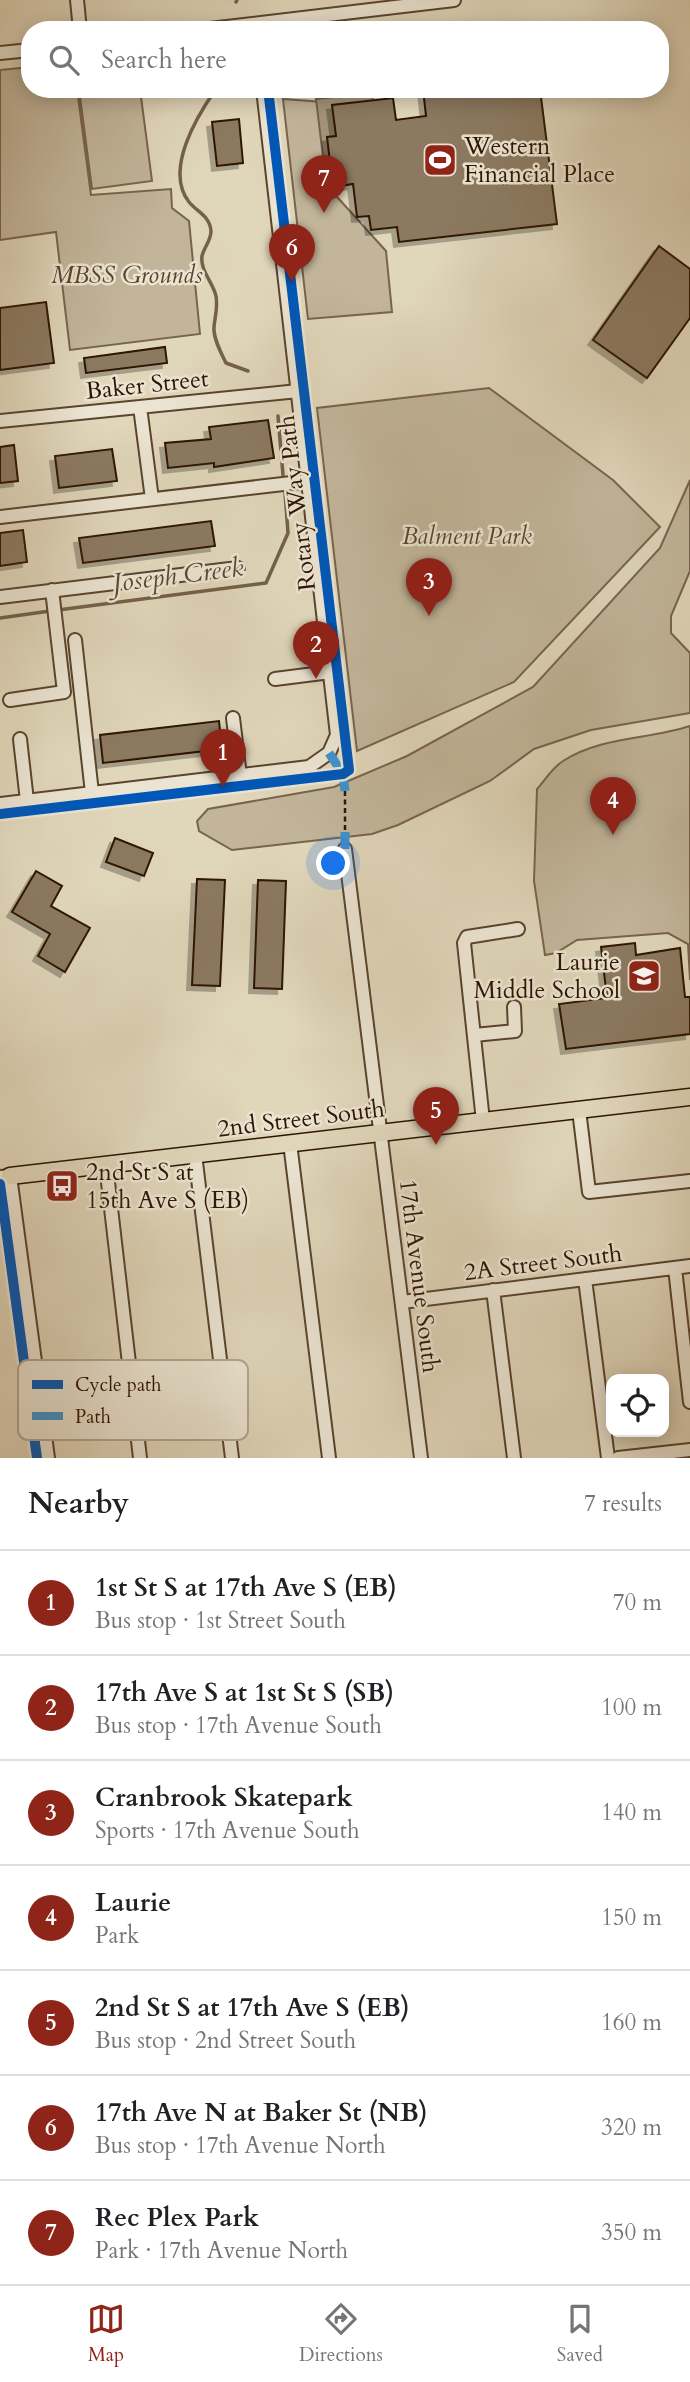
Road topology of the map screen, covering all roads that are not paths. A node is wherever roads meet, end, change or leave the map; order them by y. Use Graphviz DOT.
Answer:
graph roads {
  1 [pos="76,0"];
  2 [pos="454,0"];
  3 [pos="379,4"];
  4 [pos="79,21"];
  5 [pos="288,21"];
  6 [pos="21,51"];
  7 [pos="0,53"];
  8 [pos="264,98"];
  9 [pos="299,391"];
  10 [pos="139,407"];
  11 [pos="0,421"];
  12 [pos="309,481"];
  13 [pos="152,499"];
  14 [pos="0,517"];
  15 [pos="238,568"];
  16 [pos="52,590"];
  17 [pos="0,597"];
  18 [pos="75,640"];
  19 [pos="330,672"];
  20 [pos="275,678"];
  21 [pos="10,700"];
  22 [pos="233,718"];
  23 [pos="20,739"];
  24 [pos="240,776"];
  25 [pos="92,793"];
  26 [pos="27,801"];
  27 [pos="0,804"];
  28 [pos="345,849"];
  29 [pos="518,929"];
  30 [pos="514,1007"];
  31 [pos="474,1035"];
  32 [pos="690,1097"];
  33 [pos="579,1110"];
  34 [pos="483,1121"];
  35 [pos="380,1133"];
  36 [pos="290,1143"];
  37 [pos="195,1154"];
  38 [pos="106,1165"];
  39 [pos="5,1176"];
  40 [pos="690,1181"];
  41 [pos="690,1266"];
  42 [pos="675,1268"];
  43 [pos="585,1279"];
  44 [pos="493,1290"];
  45 [pos="402,1301"];
  46 [pos="33,1360"];
  47 [pos="129,1360"];
  48 [pos="220,1360"];
  49 [pos="690,1402"];
  50 [pos="45,1440"];
  51 [pos="138,1440"];
  52 [pos="230,1440"];
  53 [pos="690,1450"];
  54 [pos="653,1456"];
  55 [pos="48,1458"];
  56 [pos="140,1458"];
  57 [pos="232,1458"];
  58 [pos="328,1458"];
  59 [pos="421,1458"];
  60 [pos="514,1458"];
  61 [pos="608,1458"];
  62 [pos="618,1458"];
  1 -- 4 [label="street"];
  2 -- 3 [label="street"];
  3 -- 5 [label="street"];
  6 -- 7 [label="street"];
  8 -- 9 [label="street"];
  9 -- 10 [label="street, Baker Street"];
  9 -- 12 [label="street"];
  10 -- 11 [label="street, Baker Street"];
  10 -- 13 [label="street"];
  12 -- 13 [label="street"];
  12 -- 19 [label="street"];
  13 -- 14 [label="street"];
  15 -- 16 [label="street"];
  16 -- 17 [label="street"];
  16 -- 21 [label="street"];
  18 -- 25 [label="street"];
  19 -- 20 [label="street"];
  19 -- 24 [label="street"];
  22 -- 24 [label="street"];
  23 -- 26 [label="street"];
  24 -- 25 [label="street"];
  25 -- 26 [label="street"];
  26 -- 27 [label="street"];
  28 -- 35 [label="street, 17th Avenue South"];
  29 -- 31 [label="street"];
  30 -- 31 [label="street"];
  31 -- 34 [label="street"];
  32 -- 33 [label="main road, 2nd Street South"];
  33 -- 34 [label="main road, 2nd Street South"];
  33 -- 40 [label="street"];
  34 -- 35 [label="main road, 2nd Street South"];
  35 -- 36 [label="main road, 2nd Street South"];
  35 -- 45 [label="street, 17th Avenue South"];
  36 -- 37 [label="main road, 2nd Street South"];
  36 -- 58 [label="street"];
  37 -- 38 [label="main road, 2nd Street South"];
  37 -- 48 [label="street"];
  38 -- 39 [label="main road, 2nd Street South"];
  38 -- 47 [label="street"];
  39 -- 46 [label="street"];
  41 -- 42 [label="street, 2A Street South"];
  42 -- 43 [label="street, 2A Street South"];
  42 -- 49 [label="street"];
  43 -- 44 [label="street, 2A Street South"];
  43 -- 61 [label="street"];
  44 -- 45 [label="street, 2A Street South"];
  44 -- 60 [label="street"];
  45 -- 59 [label="street, 17th Avenue South"];
  50 -- 55 [label="street"];
  51 -- 56 [label="street"];
  52 -- 57 [label="street"];
  53 -- 54 [label="street"];
  54 -- 62 [label="street"];
}
